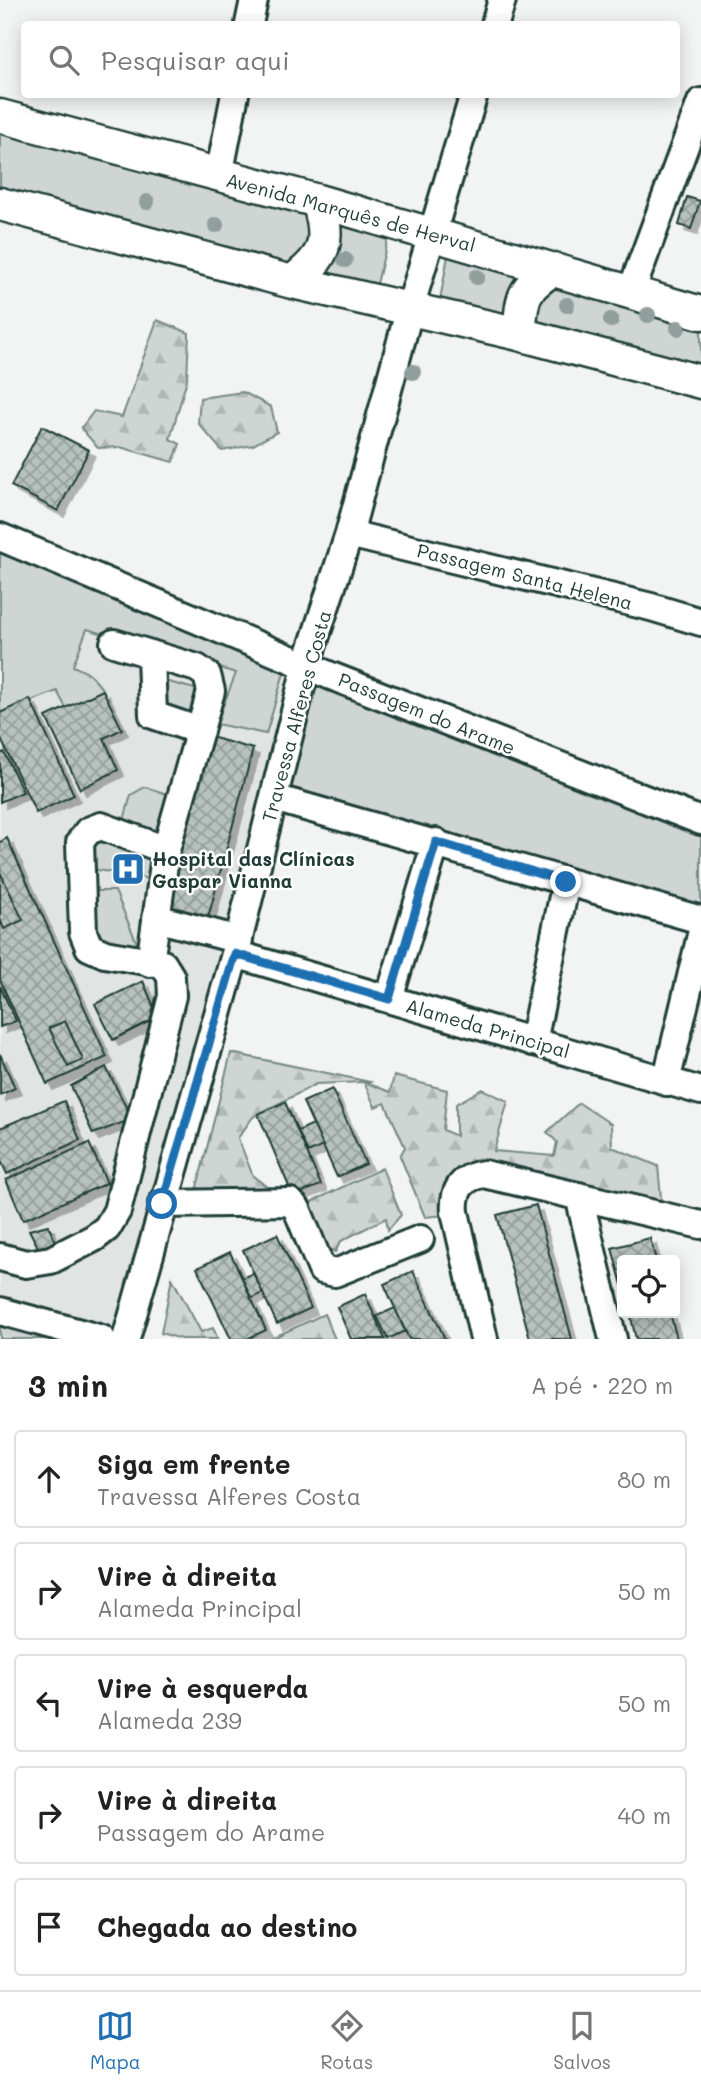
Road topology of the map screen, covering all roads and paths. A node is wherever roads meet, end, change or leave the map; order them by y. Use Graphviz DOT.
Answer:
graph roads {
  1 [pos="254,0"];
  2 [pos="502,0"];
  3 [pos="250,21"];
  4 [pos="496,21"];
  5 [pos="234,98"];
  6 [pos="473,98"];
  7 [pos="701,102"];
  8 [pos="0,116"];
  9 [pos="219,176"];
  10 [pos="318,201"];
  11 [pos="0,204"];
  12 [pos="432,234"];
  13 [pos="553,269"];
  14 [pos="292,282"];
  15 [pos="631,292"];
  16 [pos="410,307"];
  17 [pos="701,313"];
  18 [pos="519,334"];
  19 [pos="701,382"];
  20 [pos="349,534"];
  21 [pos="0,537"];
  22 [pos="701,622"];
  23 [pos="114,643"];
  24 [pos="151,654"];
  25 [pos="307,663"];
  26 [pos="200,731"];
  27 [pos="274,798"];
  28 [pos="701,821"];
  29 [pos="436,842"];
  30 [pos="166,850"];
  31 [pos="566,882"];
  32 [pos="156,918"];
  33 [pos="701,920"];
  34 [pos="701,936"];
  35 [pos="237,947"];
  36 [pos="150,963"];
  37 [pos="389,999"];
  38 [pos="533,1042"];
  39 [pos="666,1083"];
  40 [pos="701,1091"];
  41 [pos="579,1196"];
  42 [pos="162,1204"];
  43 [pos="701,1225"];
  44 [pos="420,1239"];
  45 [pos="0,1257"];
  46 [pos="0,1311"];
  47 [pos="102,1339"];
  48 [pos="126,1339"];
  49 [pos="484,1339"];
  50 [pos="613,1339"];
  1 -- 3 [label="street"];
  2 -- 4 [label="street"];
  5 -- 9 [label="street"];
  6 -- 12 [label="street, Travessa Alferes Costa"];
  7 -- 15 [label="street"];
  8 -- 9 [label="main road, Avenida Marquês de Herval"];
  9 -- 10 [label="main road, Avenida Marquês de Herval"];
  10 -- 12 [label="main road, Avenida Marquês de Herval"];
  10 -- 14 [label="main road"];
  11 -- 14 [label="main road"];
  12 -- 13 [label="main road, Avenida Marquês de Herval"];
  12 -- 16 [label="street, Travessa Alferes Costa"];
  13 -- 15 [label="main road, Avenida Marquês de Herval"];
  13 -- 18 [label="main road"];
  14 -- 16 [label="main road"];
  15 -- 17 [label="main road, Avenida Marquês de Herval"];
  16 -- 18 [label="main road"];
  16 -- 20 [label="street, Travessa Alferes Costa"];
  18 -- 19 [label="main road"];
  20 -- 22 [label="street, Passagem Santa Helena"];
  20 -- 25 [label="street, Travessa Alferes Costa"];
  21 -- 25 [label="street, Passagem do Arame"];
  23 -- 24 [label="street"];
  24 -- 26 [label="street"];
  24 -- 26 [label="street"];
  25 -- 27 [label="street, Travessa Alferes Costa"];
  25 -- 28 [label="street, Passagem do Arame"];
  26 -- 30 [label="street"];
  27 -- 29 [label="street"];
  27 -- 35 [label="street, Travessa Alferes Costa"];
  29 -- 31 [label="street"];
  29 -- 37 [label="street"];
  30 -- 32 [label="street"];
  30 -- 36 [label="street"];
  31 -- 33 [label="street"];
  31 -- 38 [label="street"];
  32 -- 35 [label="street, Alameda Principal"];
  32 -- 36 [label="street"];
  34 -- 39 [label="street"];
  35 -- 37 [label="street, Alameda Principal"];
  35 -- 42 [label="street, Travessa Alferes Costa"];
  36 -- 45 [label="street"];
  37 -- 38 [label="street, Alameda Principal"];
  38 -- 39 [label="street, Alameda Principal"];
  39 -- 40 [label="street, Alameda Principal"];
  41 -- 43 [label="street"];
  41 -- 49 [label="street"];
  41 -- 50 [label="street"];
  42 -- 44 [label="street"];
  42 -- 48 [label="street, Travessa Alferes Costa"];
  46 -- 47 [label="street"];
}
